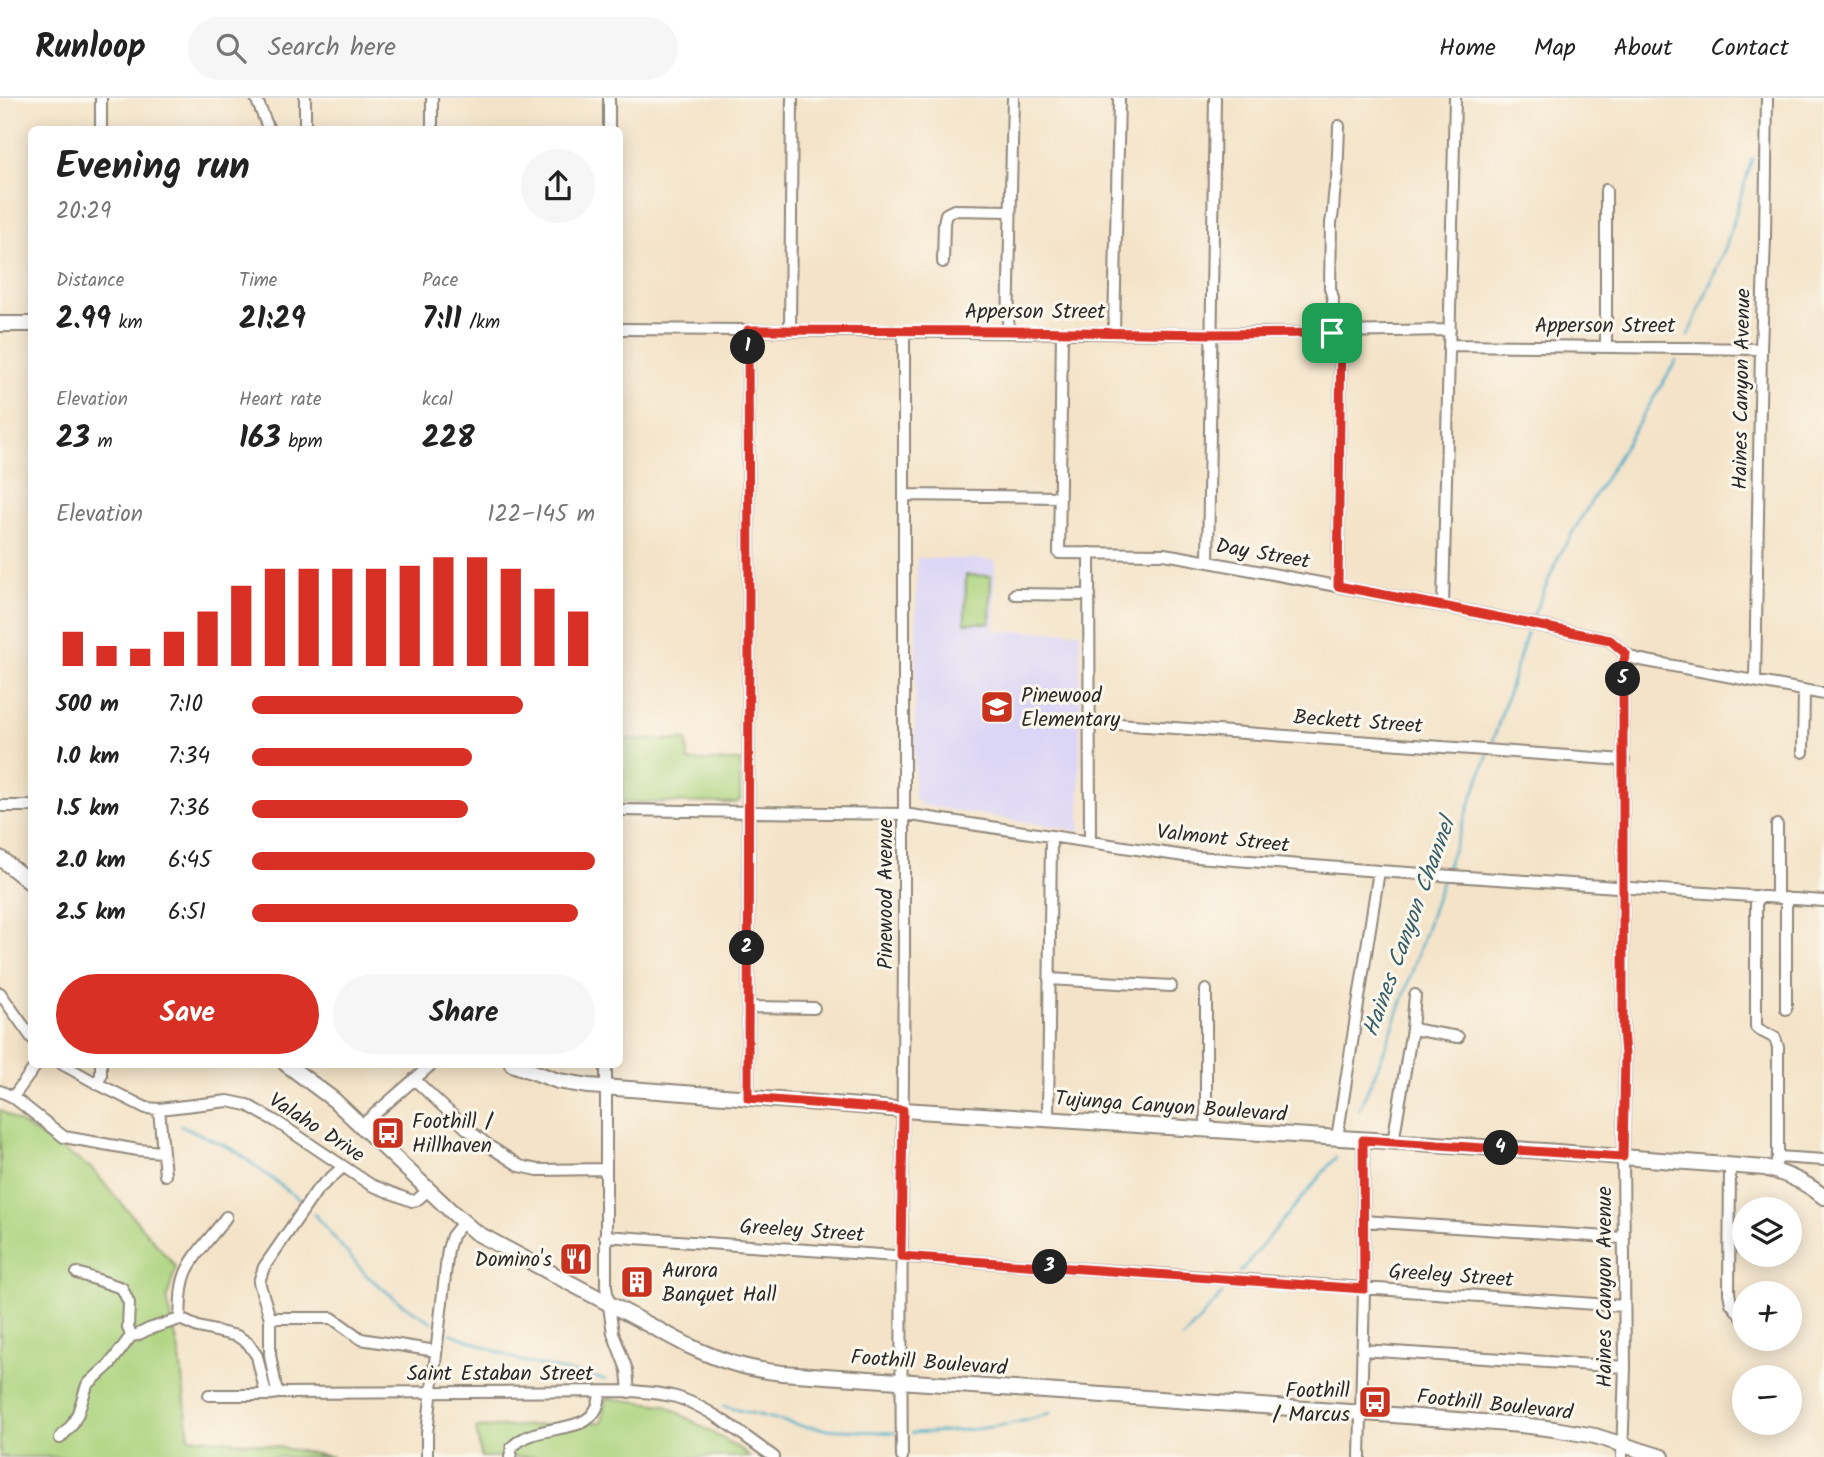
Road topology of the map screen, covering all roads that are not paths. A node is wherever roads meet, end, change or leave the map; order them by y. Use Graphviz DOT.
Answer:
graph roads {
  1 [pos="101,98"];
  2 [pos="256,98"];
  3 [pos="305,98"];
  4 [pos="432,98"];
  5 [pos="609,98"];
  6 [pos="792,98"];
  7 [pos="1013,98"];
  8 [pos="1119,98"];
  9 [pos="1216,98"];
  10 [pos="1455,98"];
  11 [pos="1766,98"];
  12 [pos="101,126"];
  13 [pos="267,126"];
  14 [pos="305,126"];
  15 [pos="432,126"];
  16 [pos="609,126"];
  17 [pos="1339,126"];
  18 [pos="1606,190"];
  19 [pos="1010,211"];
  20 [pos="943,262"];
  21 [pos="0,324"];
  22 [pos="28,324"];
  23 [pos="623,329"];
  24 [pos="748,330"];
  25 [pos="1450,330"];
  26 [pos="790,331"];
  27 [pos="1008,331"];
  28 [pos="904,332"];
  29 [pos="1062,332"];
  30 [pos="1114,332"];
  31 [pos="1337,333"];
  32 [pos="1211,334"];
  33 [pos="1449,345"];
  34 [pos="1606,347"];
  35 [pos="1761,349"];
  36 [pos="904,495"];
  37 [pos="1059,497"];
  38 [pos="1089,553"];
  39 [pos="1208,562"];
  40 [pos="1338,586"];
  41 [pos="1015,594"];
  42 [pos="1090,595"];
  43 [pos="1443,606"];
  44 [pos="1626,654"];
  45 [pos="1755,681"];
  46 [pos="1804,690"];
  47 [pos="1824,694"];
  48 [pos="1090,722"];
  49 [pos="1803,752"];
  50 [pos="1624,760"];
  51 [pos="0,806"];
  52 [pos="28,806"];
  53 [pos="623,810"];
  54 [pos="747,812"];
  55 [pos="904,814"];
  56 [pos="1777,825"];
  57 [pos="1051,836"];
  58 [pos="1090,842"];
  59 [pos="0,858"];
  60 [pos="1379,871"];
  61 [pos="28,881"];
  62 [pos="1624,887"];
  63 [pos="1756,896"];
  64 [pos="1781,898"];
  65 [pos="1824,901"];
  66 [pos="1049,979"];
  67 [pos="1171,986"];
  68 [pos="1206,990"];
  69 [pos="0,993"];
  70 [pos="1415,995"];
  71 [pos="748,1007"];
  72 [pos="814,1008"];
  73 [pos="1786,1009"];
  74 [pos="1412,1029"];
  75 [pos="28,1032"];
  76 [pos="1458,1037"];
  77 [pos="34,1068"];
  78 [pos="69,1068"];
  79 [pos="101,1068"];
  80 [pos="292,1068"];
  81 [pos="427,1068"];
  82 [pos="524,1068"];
  83 [pos="606,1068"];
  84 [pos="414,1079"];
  85 [pos="96,1083"];
  86 [pos="606,1087"];
  87 [pos="0,1090"];
  88 [pos="13,1097"];
  89 [pos="748,1098"];
  90 [pos="159,1109"];
  91 [pos="903,1110"];
  92 [pos="1048,1120"];
  93 [pos="362,1125"];
  94 [pos="1206,1129"];
  95 [pos="1337,1138"];
  96 [pos="1363,1140"];
  97 [pos="1392,1142"];
  98 [pos="162,1152"];
  99 [pos="1623,1157"];
  100 [pos="1824,1160"];
  101 [pos="1776,1164"];
  102 [pos="1730,1166"];
  103 [pos="343,1167"];
  104 [pos="606,1169"];
  105 [pos="165,1175"];
  106 [pos="428,1190"];
  107 [pos="1824,1197"];
  108 [pos="226,1217"];
  109 [pos="1363,1221"];
  110 [pos="463,1222"];
  111 [pos="605,1236"];
  112 [pos="1623,1238"];
  113 [pos="901,1256"];
  114 [pos="77,1273"];
  115 [pos="1364,1289"];
  116 [pos="609,1304"];
  117 [pos="1732,1304"];
  118 [pos="1624,1306"];
  119 [pos="270,1318"];
  120 [pos="180,1319"];
  121 [pos="131,1336"];
  122 [pos="1362,1350"];
  123 [pos="436,1351"];
  124 [pos="1625,1367"];
  125 [pos="901,1381"];
  126 [pos="432,1392"];
  127 [pos="600,1392"];
  128 [pos="629,1392"];
  129 [pos="272,1394"];
  130 [pos="209,1395"];
  131 [pos="1362,1413"];
  132 [pos="60,1438"];
  133 [pos="1622,1450"];
  134 [pos="427,1457"];
  135 [pos="510,1457"];
  136 [pos="774,1457"];
  137 [pos="902,1457"];
  138 [pos="1360,1457"];
  139 [pos="1662,1457"];
  1 -- 12 [label="street"];
  2 -- 13 [label="street"];
  3 -- 14 [label="street"];
  4 -- 15 [label="street"];
  5 -- 16 [label="street"];
  6 -- 26 [label="street"];
  7 -- 19 [label="street"];
  8 -- 30 [label="street"];
  9 -- 32 [label="street"];
  10 -- 25 [label="street"];
  11 -- 35 [label="street, Haines Canyon Avenue"];
  17 -- 31 [label="street"];
  18 -- 34 [label="street"];
  19 -- 20 [label="street"];
  19 -- 27 [label="street"];
  21 -- 22 [label="main road"];
  23 -- 24 [label="street, Apperson Street"];
  24 -- 26 [label="street, Apperson Street"];
  24 -- 54 [label="street"];
  25 -- 31 [label="street, Apperson Street"];
  25 -- 33 [label="street"];
  26 -- 28 [label="street, Apperson Street"];
  27 -- 28 [label="street, Apperson Street"];
  27 -- 29 [label="street, Apperson Street"];
  28 -- 36 [label="street, Pinewood Avenue"];
  29 -- 30 [label="street, Apperson Street"];
  29 -- 37 [label="street"];
  30 -- 32 [label="street, Apperson Street"];
  31 -- 32 [label="street, Apperson Street"];
  31 -- 40 [label="street"];
  32 -- 39 [label="street"];
  33 -- 34 [label="street, Apperson Street"];
  33 -- 43 [label="street"];
  34 -- 35 [label="street, Apperson Street"];
  35 -- 45 [label="street, Haines Canyon Avenue"];
  36 -- 37 [label="street"];
  36 -- 55 [label="street, Pinewood Avenue"];
  37 -- 38 [label="street, Day Street"];
  38 -- 39 [label="street, Day Street"];
  38 -- 42 [label="street"];
  39 -- 40 [label="street, Day Street"];
  40 -- 43 [label="street, Day Street"];
  41 -- 42 [label="street"];
  42 -- 48 [label="street"];
  43 -- 44 [label="street, Day Street"];
  44 -- 45 [label="street, Day Street"];
  44 -- 50 [label="street, Haines Canyon Avenue"];
  45 -- 46 [label="street, Day Street"];
  46 -- 47 [label="street, Day Street"];
  46 -- 49 [label="street"];
  48 -- 50 [label="street, Beckett Street"];
  48 -- 58 [label="street"];
  50 -- 62 [label="street, Haines Canyon Avenue"];
  51 -- 52 [label="street"];
  53 -- 54 [label="street, Valmont Street"];
  54 -- 55 [label="street, Valmont Street"];
  54 -- 71 [label="street"];
  55 -- 57 [label="street, Valmont Street"];
  55 -- 91 [label="street, Pinewood Avenue"];
  56 -- 64 [label="street"];
  57 -- 58 [label="street, Valmont Street"];
  57 -- 66 [label="street"];
  58 -- 60 [label="street, Valmont Street"];
  59 -- 61 [label="main road"];
  60 -- 62 [label="street, Valmont Street"];
  60 -- 95 [label="street"];
  62 -- 63 [label="street, Valmont Street"];
  62 -- 99 [label="street, Haines Canyon Avenue"];
  63 -- 64 [label="street, Valmont Street"];
  63 -- 101 [label="street"];
  64 -- 65 [label="street, Valmont Street"];
  64 -- 73 [label="street"];
  66 -- 67 [label="street"];
  66 -- 92 [label="street"];
  68 -- 94 [label="street"];
  69 -- 75 [label="street"];
  70 -- 74 [label="street"];
  71 -- 72 [label="street"];
  71 -- 89 [label="street"];
  74 -- 76 [label="street"];
  74 -- 97 [label="street"];
  77 -- 88 [label="street"];
  78 -- 85 [label="street, Valaho Drive"];
  79 -- 85 [label="street"];
  80 -- 93 [label="main road, Foothill Boulevard"];
  81 -- 84 [label="street"];
  82 -- 86 [label="main road, Tujunga Canyon Boulevard"];
  83 -- 86 [label="street"];
  84 -- 93 [label="street"];
  84 -- 104 [label="street"];
  85 -- 90 [label="street, Valaho Drive"];
  86 -- 89 [label="main road, Tujunga Canyon Boulevard"];
  86 -- 104 [label="street"];
  87 -- 88 [label="street"];
  88 -- 98 [label="street"];
  89 -- 91 [label="main road, Tujunga Canyon Boulevard"];
  90 -- 98 [label="street"];
  90 -- 103 [label="street, Valaho Drive"];
  91 -- 92 [label="main road, Tujunga Canyon Boulevard"];
  91 -- 113 [label="street, Pinewood Avenue"];
  92 -- 94 [label="main road, Tujunga Canyon Boulevard"];
  93 -- 106 [label="main road, Foothill Boulevard"];
  94 -- 95 [label="main road, Tujunga Canyon Boulevard"];
  95 -- 96 [label="main road, Tujunga Canyon Boulevard"];
  96 -- 97 [label="main road, Tujunga Canyon Boulevard"];
  96 -- 109 [label="street"];
  97 -- 99 [label="main road, Tujunga Canyon Boulevard"];
  98 -- 105 [label="street"];
  99 -- 102 [label="main road, Tujunga Canyon Boulevard"];
  99 -- 112 [label="street, Haines Canyon Avenue"];
  100 -- 101 [label="street"];
  101 -- 102 [label="main road, Tujunga Canyon Boulevard"];
  101 -- 107 [label="main road, Tujunga Canyon Boulevard"];
  102 -- 117 [label="street"];
  103 -- 106 [label="street, Valaho Drive"];
  103 -- 119 [label="street"];
  104 -- 111 [label="street"];
  106 -- 110 [label="main road, Foothill Boulevard"];
  108 -- 120 [label="street"];
  109 -- 112 [label="street"];
  109 -- 115 [label="street"];
  110 -- 116 [label="main road, Foothill Boulevard"];
  110 -- 123 [label="street"];
  111 -- 113 [label="street, Greeley Street"];
  111 -- 116 [label="street"];
  112 -- 118 [label="street, Haines Canyon Avenue"];
  113 -- 115 [label="street, Greeley Street"];
  113 -- 125 [label="street, Pinewood Avenue"];
  114 -- 121 [label="street"];
  115 -- 118 [label="street, Greeley Street"];
  115 -- 122 [label="street"];
  116 -- 125 [label="main road, Foothill Boulevard"];
  116 -- 128 [label="street"];
  118 -- 124 [label="street, Haines Canyon Avenue"];
  119 -- 123 [label="street"];
  119 -- 129 [label="street"];
  120 -- 121 [label="street"];
  120 -- 129 [label="street"];
  121 -- 132 [label="street"];
  122 -- 124 [label="street"];
  122 -- 131 [label="street"];
  123 -- 126 [label="street"];
  124 -- 133 [label="street, Haines Canyon Avenue"];
  125 -- 131 [label="main road, Foothill Boulevard"];
  125 -- 137 [label="street, Pinewood Avenue"];
  126 -- 127 [label="street, Saint Estaban Street"];
  126 -- 129 [label="street, Saint Estaban Street"];
  126 -- 134 [label="street"];
  127 -- 128 [label="street, Saint Estaban Street"];
  127 -- 135 [label="street"];
  128 -- 136 [label="street, Saint Estaban Street"];
  129 -- 130 [label="street, Saint Estaban Street"];
  131 -- 133 [label="main road, Foothill Boulevard"];
  131 -- 138 [label="street"];
  133 -- 139 [label="main road, Foothill Boulevard"];
}
